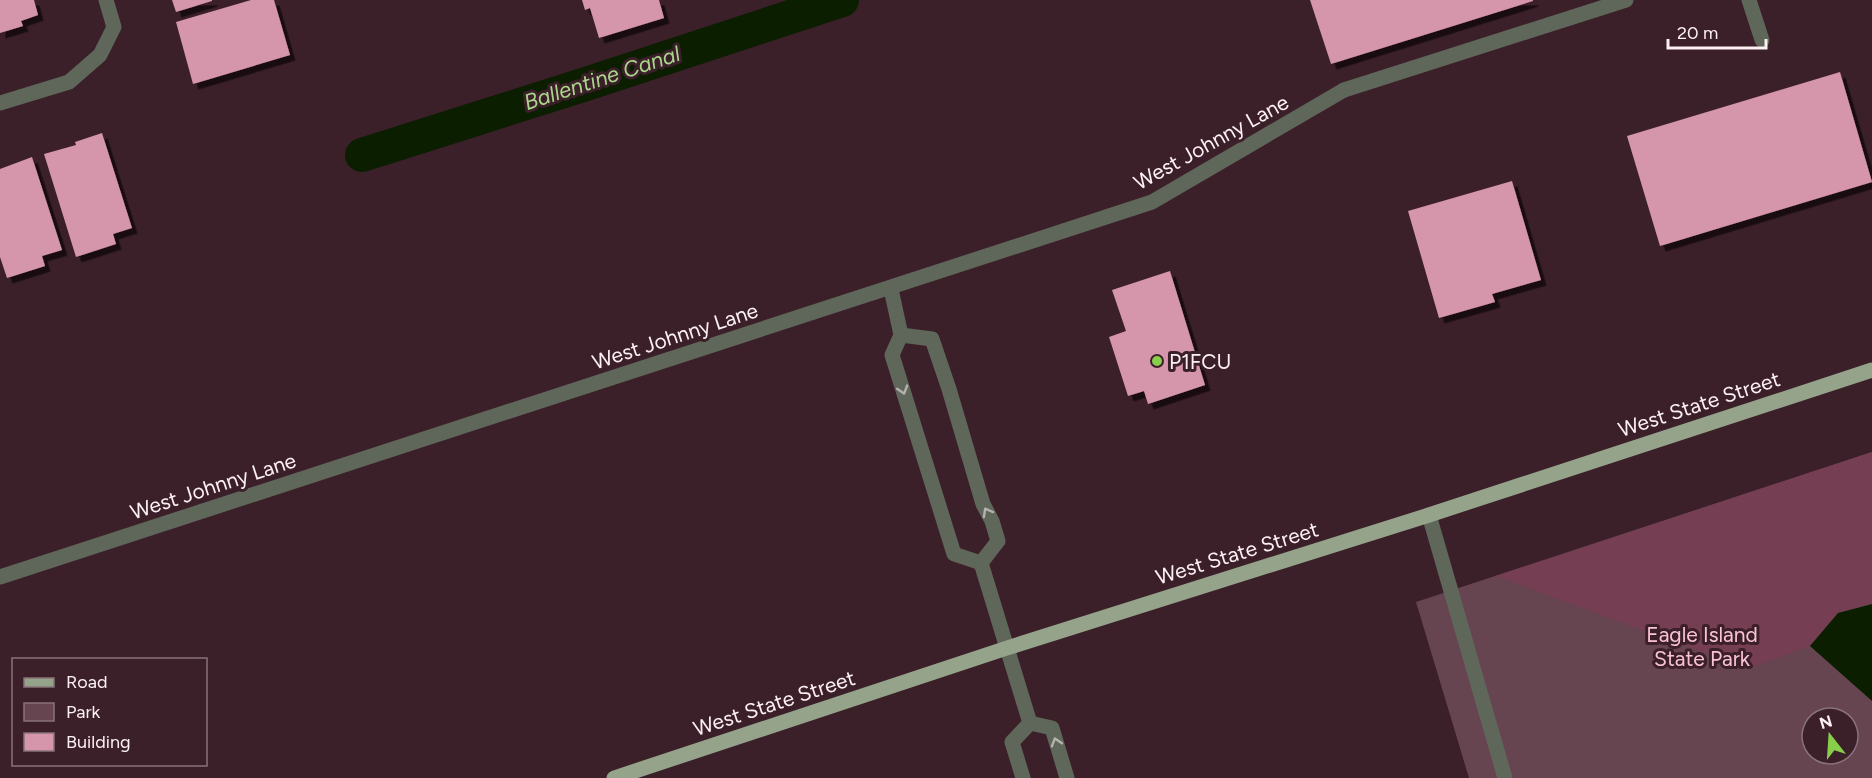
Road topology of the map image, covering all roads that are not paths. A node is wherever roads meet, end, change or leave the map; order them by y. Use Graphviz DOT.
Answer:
graph roads {
  1 [pos="106,0"];
  2 [pos="1626,0"];
  3 [pos="1749,0"];
  4 [pos="1761,40"];
  5 [pos="0,103"];
  6 [pos="891,289"];
  7 [pos="902,335"];
  8 [pos="1872,370"];
  9 [pos="1429,515"];
  10 [pos="981,563"];
  11 [pos="0,577"];
  12 [pos="1007,648"];
  13 [pos="1030,723"];
  14 [pos="615,778"];
  15 [pos="1023,778"];
  16 [pos="1067,778"];
  17 [pos="1505,778"];
  1 -- 5 [label="street"];
  2 -- 6 [label="street, West Johnny Lane"];
  3 -- 4 [label="street"];
  6 -- 7 [label="street"];
  6 -- 11 [label="street, West Johnny Lane"];
  7 -- 10 [label="street, one-way"];
  10 -- 7 [label="street, one-way"];
  8 -- 9 [label="main road, West State Street"];
  9 -- 12 [label="main road, West State Street"];
  9 -- 17 [label="street"];
  10 -- 12 [label="street"];
  12 -- 13 [label="street"];
  12 -- 14 [label="main road, West State Street"];
  13 -- 15 [label="street"];
  16 -- 13 [label="street, one-way"];
}
